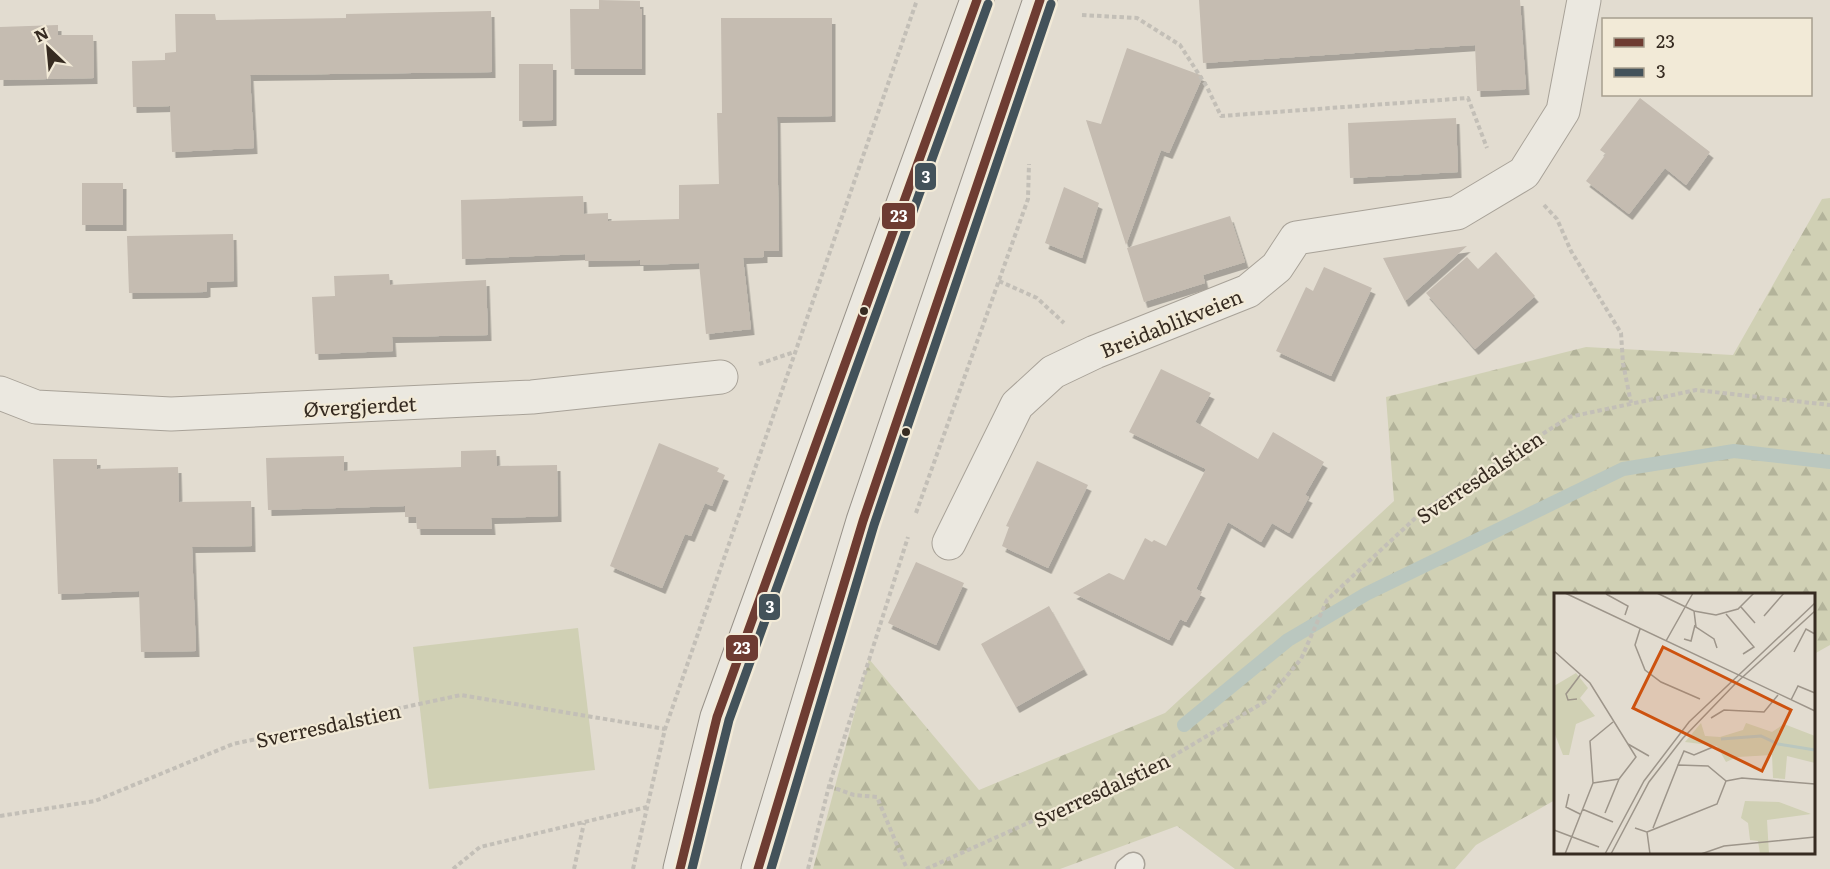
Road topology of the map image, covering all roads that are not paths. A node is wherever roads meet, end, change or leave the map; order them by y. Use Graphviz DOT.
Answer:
graph roads {
  1 [pos="977,0"];
  2 [pos="1040,0"];
  3 [pos="1584,0"];
  4 [pos="721,377"];
  5 [pos="0,393"];
  6 [pos="949,543"];
  7 [pos="680,869"];
  8 [pos="758,869"];
  1 -- 7 [label="main road"];
  2 -- 8 [label="main road"];
  3 -- 6 [label="main road, Breidablikveien"];
  4 -- 5 [label="main road, Øvergjerdet"];
}
